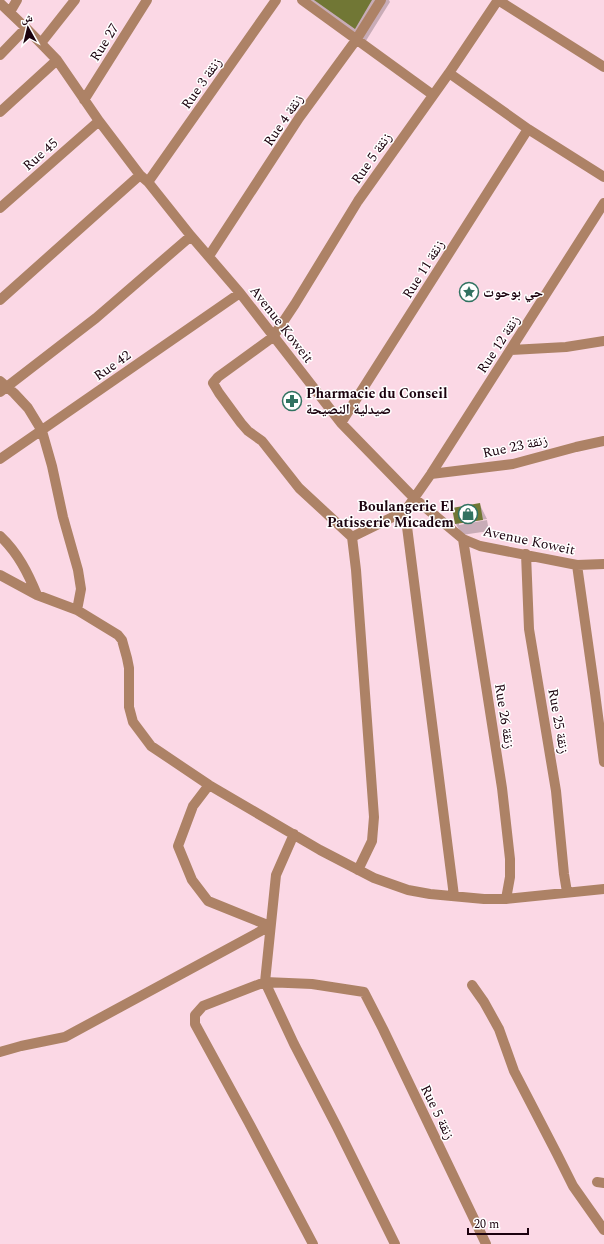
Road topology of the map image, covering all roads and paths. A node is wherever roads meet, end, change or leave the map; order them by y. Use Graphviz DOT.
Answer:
graph roads {
  1 [pos="17,0"];
  2 [pos="74,0"];
  3 [pos="147,0"];
  4 [pos="276,0"];
  5 [pos="302,0"];
  6 [pos="381,0"];
  7 [pos="498,0"];
  8 [pos="0,3"];
  9 [pos="10,12"];
  10 [pos="26,28"];
  11 [pos="356,40"];
  12 [pos="41,43"];
  13 [pos="0,55"];
  14 [pos="57,60"];
  15 [pos="604,67"];
  16 [pos="449,73"];
  17 [pos="432,95"];
  18 [pos="84,100"];
  19 [pos="0,112"];
  20 [pos="99,121"];
  21 [pos="528,129"];
  22 [pos="604,177"];
  23 [pos="144,179"];
  24 [pos="604,203"];
  25 [pos="0,208"];
  26 [pos="191,236"];
  27 [pos="209,256"];
  28 [pos="240,293"];
  29 [pos="0,300"];
  30 [pos="273,337"];
  31 [pos="604,341"];
  32 [pos="511,350"];
  33 [pos="2,387"];
  34 [pos="341,423"];
  35 [pos="42,431"];
  36 [pos="604,441"];
  37 [pos="0,459"];
  38 [pos="431,474"];
  39 [pos="414,498"];
  40 [pos="405,511"];
  41 [pos="0,536"];
  42 [pos="352,537"];
  43 [pos="463,539"];
  44 [pos="526,554"];
  45 [pos="604,564"];
  46 [pos="577,565"];
  47 [pos="0,575"];
  48 [pos="38,595"];
  49 [pos="77,610"];
  50 [pos="604,762"];
  51 [pos="209,785"];
  52 [pos="294,834"];
  53 [pos="358,870"];
  54 [pos="604,889"];
  55 [pos="567,892"];
  56 [pos="454,896"];
  57 [pos="506,899"];
  58 [pos="270,926"];
  59 [pos="265,982"];
  60 [pos="472,985"];
  61 [pos="0,1052"];
  62 [pos="600,1215"];
  63 [pos="604,1230"];
  64 [pos="313,1244"];
  65 [pos="395,1244"];
  66 [pos="486,1244"];
  1 -- 9 [label="street"];
  2 -- 12 [label="street"];
  3 -- 18 [label="street, Rue 27"];
  4 -- 23 [label="street, Rue 3 زنقة"];
  5 -- 11 [label="street"];
  6 -- 11 [label="street, Rue 4 زنقة"];
  7 -- 15 [label="street"];
  7 -- 16 [label="street, Rue 5 زنقة"];
  8 -- 9 [label="street, Avenue Koweit"];
  9 -- 10 [label="street, Avenue Koweit"];
  10 -- 12 [label="street, Avenue Koweit"];
  10 -- 13 [label="street"];
  11 -- 17 [label="street"];
  11 -- 27 [label="street, Rue 4 زنقة"];
  12 -- 14 [label="street, Avenue Koweit"];
  14 -- 18 [label="street, Avenue Koweit"];
  14 -- 19 [label="street"];
  16 -- 17 [label="street, Rue 5 زنقة"];
  16 -- 21 [label="street"];
  17 -- 30 [label="street, Rue 5 زنقة"];
  18 -- 20 [label="street, Avenue Koweit"];
  20 -- 23 [label="street, Avenue Koweit"];
  20 -- 25 [label="street, Rue 45"];
  21 -- 22 [label="street"];
  21 -- 34 [label="street, Rue 11 زنقة"];
  23 -- 26 [label="street, Avenue Koweit"];
  23 -- 29 [label="street, Rue 3 زنقة"];
  24 -- 32 [label="street, Rue 12 زنقة"];
  26 -- 27 [label="street, Avenue Koweit"];
  26 -- 33 [label="street"];
  27 -- 28 [label="street, Avenue Koweit"];
  28 -- 30 [label="street, Avenue Koweit"];
  28 -- 35 [label="street, Rue 42"];
  30 -- 34 [label="street, Avenue Koweit"];
  30 -- 42 [label="street, Rue 5 زنقة"];
  31 -- 32 [label="street"];
  32 -- 38 [label="street, Rue 12 زنقة"];
  33 -- 35 [label="street"];
  34 -- 39 [label="street, Avenue Koweit"];
  35 -- 37 [label="street, Rue 42"];
  35 -- 49 [label="street"];
  36 -- 38 [label="street, Rue 23 زنقة"];
  38 -- 39 [label="street, Rue 12 زنقة"];
  39 -- 40 [label="street, Rue 12 زنقة"];
  39 -- 43 [label="street, Avenue Koweit"];
  40 -- 42 [label="street"];
  40 -- 56 [label="street"];
  41 -- 48 [label="street"];
  42 -- 53 [label="street"];
  43 -- 44 [label="street, Avenue Koweit"];
  43 -- 57 [label="street, Rue 26 زنقة"];
  44 -- 46 [label="street, Avenue Koweit"];
  44 -- 55 [label="street, Rue 25 زنقة"];
  45 -- 46 [label="street, Avenue Koweit"];
  46 -- 50 [label="street"];
  47 -- 48 [label="street"];
  48 -- 49 [label="street"];
  49 -- 51 [label="street"];
  51 -- 52 [label="street"];
  51 -- 58 [label="street"];
  52 -- 53 [label="street"];
  52 -- 58 [label="street"];
  53 -- 56 [label="street"];
  54 -- 55 [label="street"];
  55 -- 57 [label="street"];
  56 -- 57 [label="street"];
  58 -- 59 [label="street"];
  58 -- 61 [label="street"];
  59 -- 64 [label="street"];
  59 -- 65 [label="street"];
  59 -- 66 [label="street, Rue 5 زنقة"];
  60 -- 62 [label="street"];
  62 -- 63 [label="street"];
}
